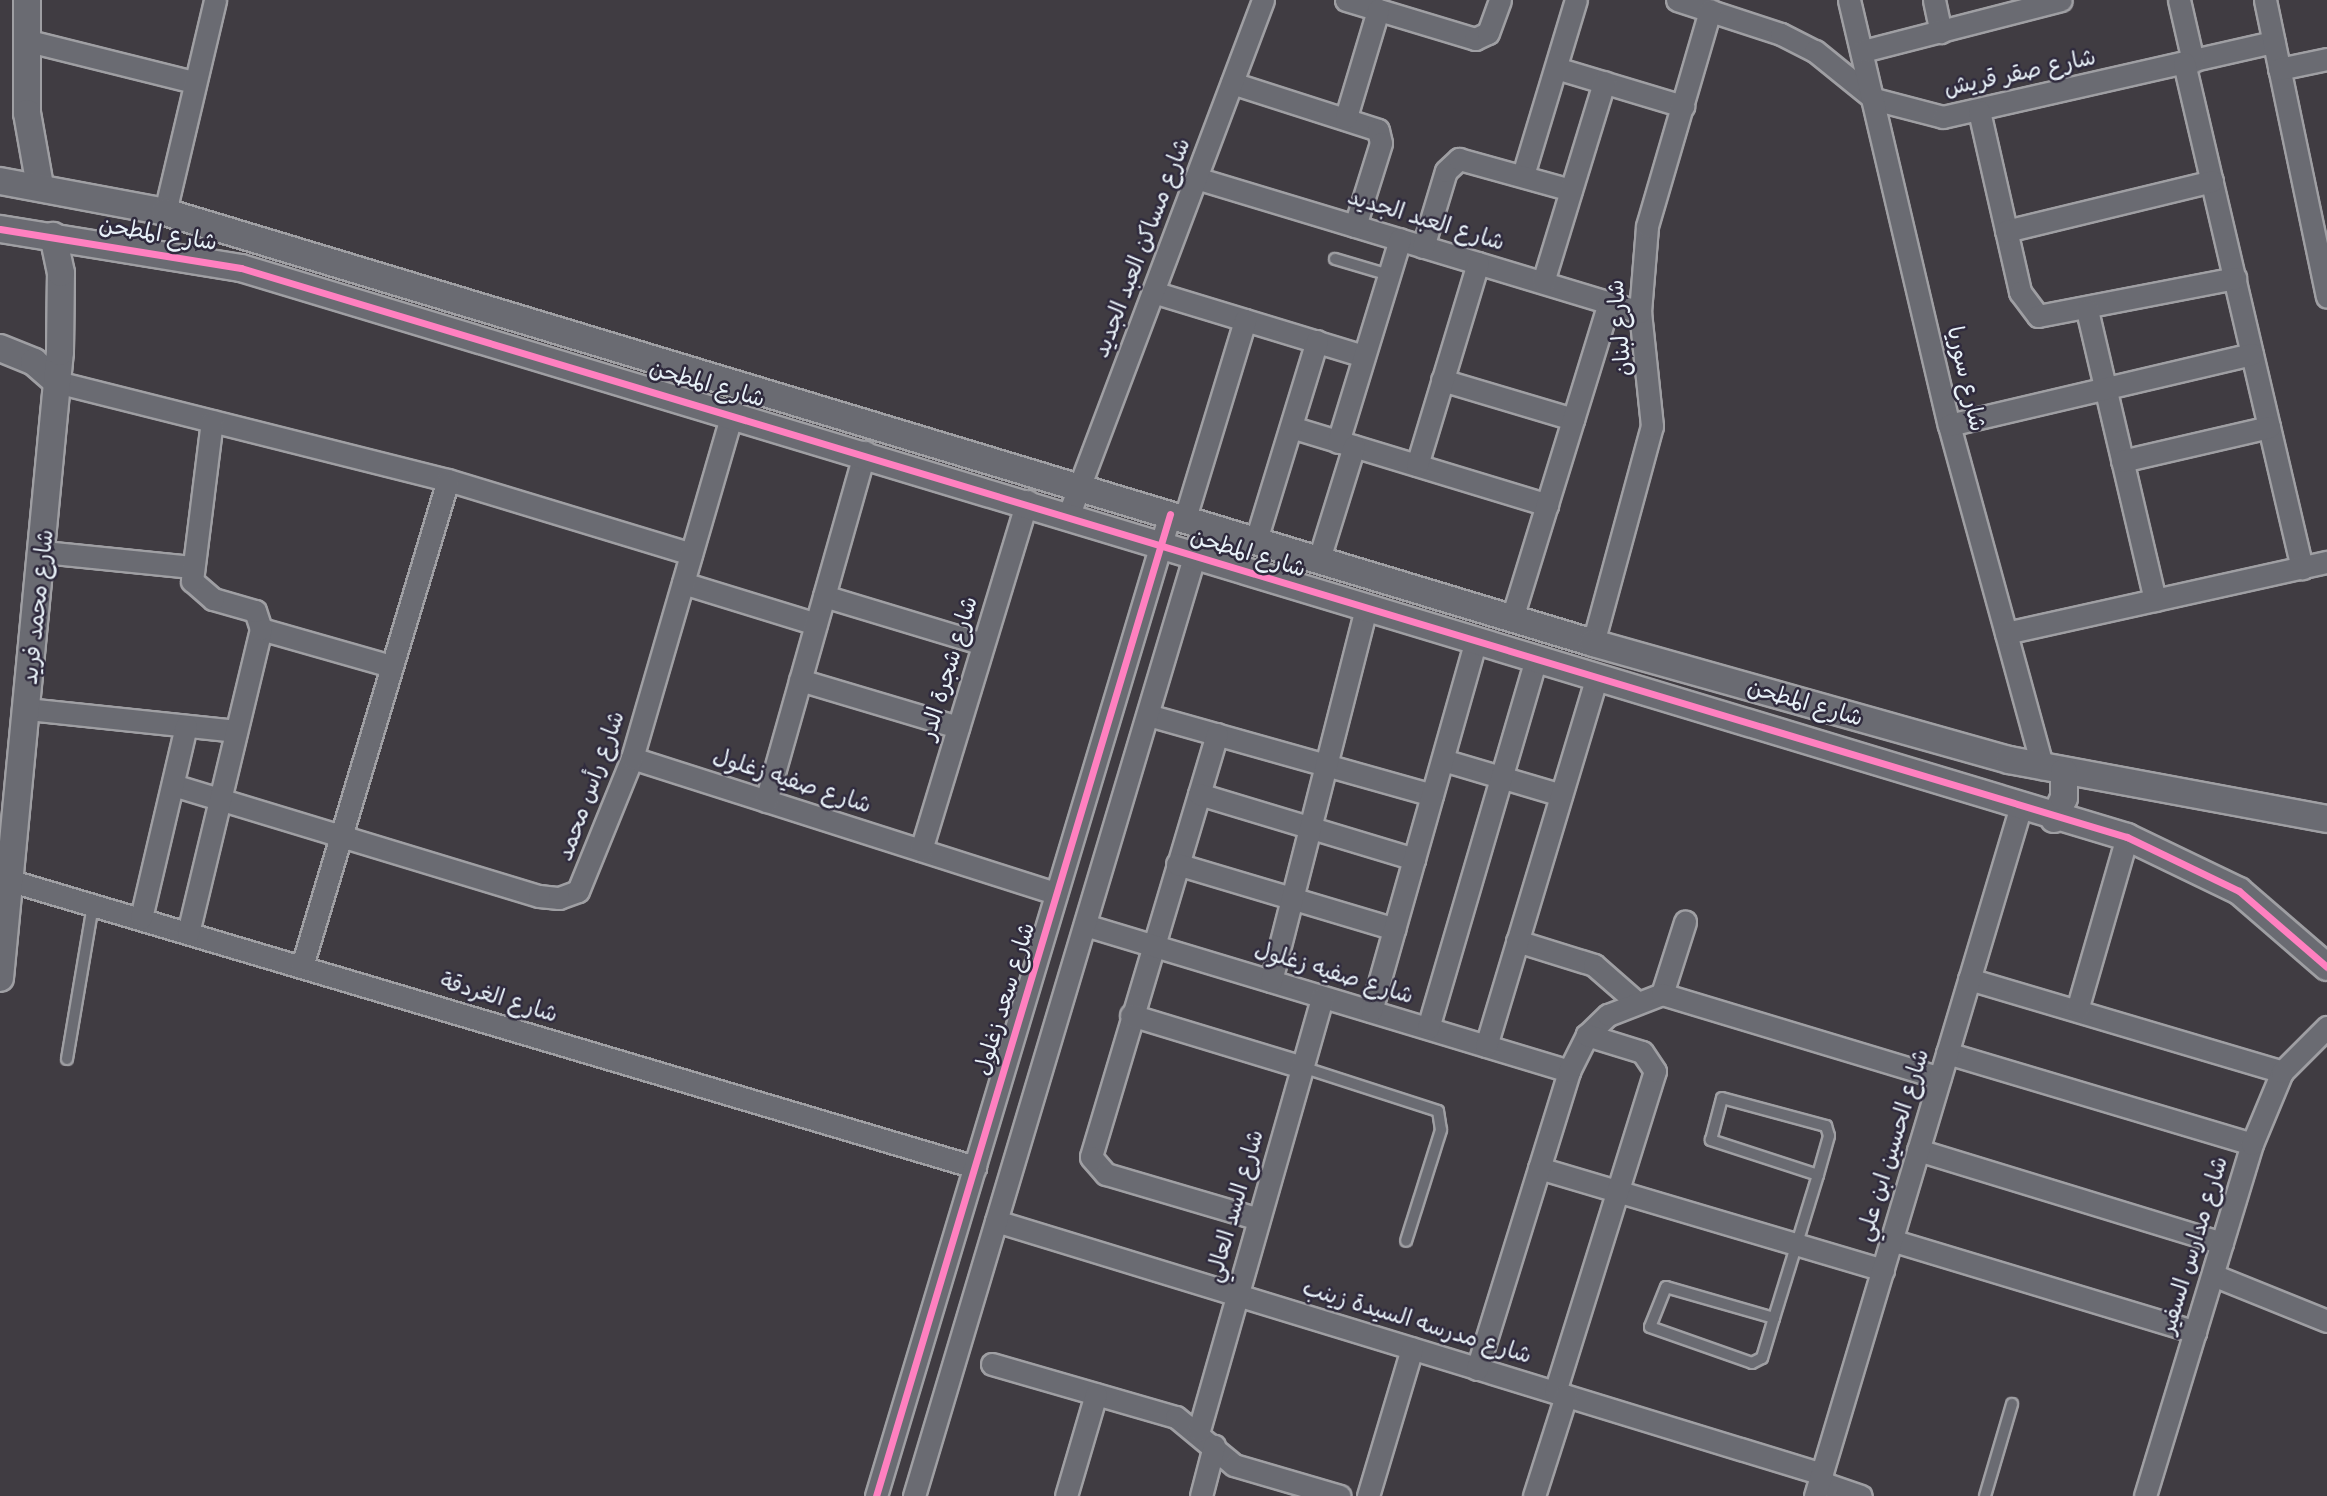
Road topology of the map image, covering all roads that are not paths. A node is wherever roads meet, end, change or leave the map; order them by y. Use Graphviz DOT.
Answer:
graph roads {
  1 [pos="27,0"];
  2 [pos="215,0"];
  3 [pos="1264,0"];
  4 [pos="1346,0"];
  5 [pos="1500,0"];
  6 [pos="1576,0"];
  7 [pos="1677,0"];
  8 [pos="1849,0"];
  9 [pos="1934,0"];
  10 [pos="2061,0"];
  11 [pos="2179,0"];
  12 [pos="2265,0"];
  13 [pos="1378,10"];
  14 [pos="1710,10"];
  15 [pos="1941,32"];
  16 [pos="25,40"];
  17 [pos="2274,42"];
  18 [pos="1863,51"];
  19 [pos="2327,59"];
  20 [pos="2189,62"];
  21 [pos="1556,68"];
  22 [pos="2279,69"];
  23 [pos="194,82"];
  24 [pos="1604,82"];
  25 [pos="1232,83"];
  26 [pos="1874,99"];
  27 [pos="1683,106"];
  28 [pos="1979,111"];
  29 [pos="1346,117"];
  30 [pos="1523,175"];
  31 [pos="1196,178"];
  32 [pos="0,181"];
  33 [pos="2212,181"];
  34 [pos="40,186"];
  35 [pos="1571,190"];
  36 [pos="165,212"];
  37 [pos="2319,223"];
  38 [pos="1355,226"];
  39 [pos="0,229"];
  40 [pos="2006,230"];
  41 [pos="53,236"];
  42 [pos="1400,239"];
  43 [pos="1423,247"];
  44 [pos="1335,259"];
  45 [pos="1478,263"];
  46 [pos="1389,275"];
  47 [pos="2235,278"];
  48 [pos="1543,282"];
  49 [pos="1153,292"];
  50 [pos="2327,297"];
  51 [pos="1609,302"];
  52 [pos="2087,310"];
  53 [pos="1640,312"];
  54 [pos="1245,320"];
  55 [pos="1317,341"];
  56 [pos="0,348"];
  57 [pos="2252,354"];
  58 [pos="1364,356"];
  59 [pos="1442,380"];
  60 [pos="57,382"];
  61 [pos="2105,387"];
  62 [pos="733,411"];
  63 [pos="1573,419"];
  64 [pos="212,421"];
  65 [pos="1949,425"];
  66 [pos="1291,427"];
  67 [pos="2269,428"];
  68 [pos="1346,444"];
  69 [pos="865,452"];
  70 [pos="2122,461"];
  71 [pos="1416,466"];
  72 [pos="448,480"];
  73 [pos="1080,486"];
  74 [pos="1027,501"];
  75 [pos="1547,505"];
  76 [pos="1069,514"];
  77 [pos="1186,519"];
  78 [pos="1256,540"];
  79 [pos="1160,547"];
  80 [pos="44,552"];
  81 [pos="691,554"];
  82 [pos="1195,557"];
  83 [pos="1319,559"];
  84 [pos="2327,562"];
  85 [pos="191,567"];
  86 [pos="2302,568"];
  87 [pos="683,583"];
  88 [pos="824,596"];
  89 [pos="2155,600"];
  90 [pos="1366,609"];
  91 [pos="1512,618"];
  92 [pos="816,624"];
  93 [pos="261,629"];
  94 [pos="2006,633"];
  95 [pos="1475,643"];
  96 [pos="1593,643"];
  97 [pos="984,644"];
  98 [pos="1535,661"];
  99 [pos="391,666"];
  100 [pos="1596,679"];
  101 [pos="800,680"];
  102 [pos="27,709"];
  103 [pos="1148,715"];
  104 [pos="187,726"];
  105 [pos="958,727"];
  106 [pos="236,731"];
  107 [pos="1217,734"];
  108 [pos="632,758"];
  109 [pos="1443,760"];
  110 [pos="2008,760"];
  111 [pos="1326,765"];
  112 [pos="2053,770"];
  113 [pos="1501,777"];
  114 [pos="173,785"];
  115 [pos="1199,794"];
  116 [pos="1432,795"];
  117 [pos="1561,795"];
  118 [pos="220,799"];
  119 [pos="766,801"];
  120 [pos="2009,806"];
  121 [pos="2054,819"];
  122 [pos="2327,819"];
  123 [pos="1310,828"];
  124 [pos="341,836"];
  125 [pos="2127,837"];
  126 [pos="921,850"];
  127 [pos="1415,859"];
  128 [pos="1177,864"];
  129 [pos="8,880"];
  130 [pos="1056,893"];
  131 [pos="1292,898"];
  132 [pos="93,905"];
  133 [pos="141,918"];
  134 [pos="1685,922"];
  135 [pos="1085,925"];
  136 [pos="1395,929"];
  137 [pos="188,933"];
  138 [pos="1517,941"];
  139 [pos="1153,946"];
  140 [pos="302,966"];
  141 [pos="2327,967"];
  142 [pos="0,978"];
  143 [pos="1969,979"];
  144 [pos="1271,981"];
  145 [pos="1662,995"];
  146 [pos="1322,997"];
  147 [pos="1634,1000"];
  148 [pos="2077,1010"];
  149 [pos="1371,1011"];
  150 [pos="1131,1014"];
  151 [pos="2327,1027"];
  152 [pos="1428,1028"];
  153 [pos="1587,1035"];
  154 [pos="1486,1046"];
  155 [pos="1947,1053"];
  156 [pos="67,1059"];
  157 [pos="1302,1067"];
  158 [pos="1569,1071"];
  159 [pos="2282,1072"];
  160 [pos="1940,1078"];
  161 [pos="2252,1144"];
  162 [pos="1918,1150"];
  163 [pos="975,1167"];
  164 [pos="1539,1168"];
  165 [pos="1818,1175"];
  166 [pos="1618,1191"];
  167 [pos="1259,1219"];
  168 [pos="996,1221"];
  169 [pos="1892,1240"];
  170 [pos="1406,1241"];
  171 [pos="2222,1243"];
  172 [pos="1797,1244"];
  173 [pos="1883,1270"];
  174 [pos="2213,1275"];
  175 [pos="1237,1295"];
  176 [pos="1774,1318"];
  177 [pos="2327,1321"];
  178 [pos="2195,1332"];
  179 [pos="1412,1348"];
  180 [pos="992,1364"];
  181 [pos="1477,1368"];
  182 [pos="1096,1394"];
  183 [pos="1561,1394"];
  184 [pos="2012,1404"];
  185 [pos="1199,1430"];
  186 [pos="1214,1446"];
  187 [pos="1819,1484"];
  188 [pos="876,1496"];
  189 [pos="914,1496"];
  190 [pos="1066,1496"];
  191 [pos="1201,1496"];
  192 [pos="1340,1496"];
  193 [pos="1368,1496"];
  194 [pos="1534,1496"];
  195 [pos="1861,1496"];
  196 [pos="1985,1496"];
  197 [pos="2145,1496"];
  1 -- 16 [label="street"];
  2 -- 23 [label="street"];
  3 -- 25 [label="street, شارع مساكن العبد الجديد"];
  4 -- 13 [label="street"];
  5 -- 13 [label="street"];
  6 -- 21 [label="street"];
  7 -- 14 [label="street, شارع صقر قريش"];
  8 -- 18 [label="street, شارع سوريا"];
  9 -- 15 [label="street"];
  10 -- 15 [label="street"];
  11 -- 20 [label="street"];
  12 -- 17 [label="street"];
  13 -- 29 [label="street"];
  14 -- 26 [label="street, شارع صقر قريش"];
  14 -- 27 [label="street, شارع لبنان"];
  15 -- 18 [label="street"];
  16 -- 23 [label="street"];
  16 -- 34 [label="street"];
  17 -- 20 [label="street, شارع صقر قريش"];
  17 -- 22 [label="street"];
  18 -- 26 [label="street, شارع سوريا"];
  19 -- 22 [label="street"];
  20 -- 28 [label="street, شارع صقر قريش"];
  20 -- 33 [label="street"];
  21 -- 24 [label="street"];
  21 -- 30 [label="street"];
  22 -- 37 [label="street"];
  23 -- 36 [label="street"];
  24 -- 27 [label="street"];
  24 -- 35 [label="street"];
  25 -- 29 [label="street"];
  25 -- 31 [label="street, شارع مساكن العبد الجديد"];
  26 -- 28 [label="street, شارع صقر قريش"];
  26 -- 65 [label="street, شارع سوريا"];
  27 -- 53 [label="street, شارع لبنان"];
  28 -- 40 [label="street"];
  29 -- 38 [label="street"];
  30 -- 35 [label="street"];
  30 -- 43 [label="street"];
  31 -- 38 [label="street, شارع العبد الجديد"];
  31 -- 49 [label="street, شارع مساكن العبد الجديد"];
  32 -- 34 [label="street, شارع المطحن"];
  33 -- 40 [label="street"];
  33 -- 47 [label="street"];
  34 -- 36 [label="street, شارع المطحن"];
  35 -- 48 [label="street"];
  36 -- 73 [label="street, شارع المطحن"];
  37 -- 50 [label="street"];
  38 -- 42 [label="street, شارع العبد الجديد"];
  39 -- 41 [label="street, شارع المطحن"];
  40 -- 52 [label="street"];
  41 -- 60 [label="street, شارع محمد فريد"];
  41 -- 62 [label="street, شارع المطحن"];
  42 -- 43 [label="street, شارع العبد الجديد"];
  42 -- 46 [label="street"];
  43 -- 45 [label="street, شارع العبد الجديد"];
  44 -- 46 [label="lane"];
  45 -- 48 [label="street, شارع العبد الجديد"];
  45 -- 59 [label="street"];
  46 -- 58 [label="street"];
  47 -- 52 [label="street"];
  47 -- 57 [label="street"];
  48 -- 51 [label="street, شارع العبد الجديد"];
  49 -- 54 [label="street"];
  49 -- 73 [label="street, شارع مساكن العبد الجديد"];
  51 -- 53 [label="street, شارع العبد الجديد"];
  51 -- 63 [label="street"];
  52 -- 61 [label="street"];
  53 -- 96 [label="street, شارع لبنان"];
  54 -- 55 [label="street"];
  54 -- 77 [label="street"];
  55 -- 58 [label="street"];
  55 -- 66 [label="street"];
  56 -- 60 [label="street"];
  57 -- 61 [label="street"];
  57 -- 67 [label="street"];
  58 -- 68 [label="street"];
  59 -- 63 [label="street"];
  59 -- 71 [label="street"];
  60 -- 64 [label="street"];
  60 -- 80 [label="street, شارع محمد فريد"];
  61 -- 65 [label="street"];
  61 -- 70 [label="street"];
  62 -- 69 [label="street, شارع المطحن"];
  62 -- 81 [label="street, شارع رأس محمد"];
  63 -- 75 [label="street"];
  64 -- 72 [label="street"];
  64 -- 85 [label="street"];
  65 -- 94 [label="street, شارع سوريا"];
  66 -- 68 [label="street"];
  66 -- 78 [label="street"];
  67 -- 70 [label="street"];
  67 -- 86 [label="street"];
  68 -- 71 [label="street"];
  68 -- 83 [label="street"];
  69 -- 74 [label="street, شارع المطحن"];
  69 -- 88 [label="street"];
  70 -- 89 [label="street"];
  71 -- 75 [label="street"];
  72 -- 81 [label="street"];
  72 -- 99 [label="street"];
  73 -- 76 [label="street, شارع مساكن العبد الجديد"];
  73 -- 77 [label="street, شارع المطحن"];
  74 -- 76 [label="street, شارع المطحن"];
  74 -- 97 [label="street, شارع شجرة الدر"];
  75 -- 91 [label="street"];
  76 -- 79 [label="street, شارع المطحن"];
  77 -- 78 [label="street, شارع المطحن"];
  77 -- 79 [label="street, شارع سعد زغلول"];
  77 -- 82 [label="street"];
  78 -- 83 [label="street, شارع المطحن"];
  79 -- 82 [label="street, شارع المطحن"];
  79 -- 130 [label="street, شارع سعد زغلول"];
  80 -- 85 [label="street"];
  80 -- 102 [label="street, شارع محمد فريد"];
  81 -- 87 [label="street, شارع رأس محمد"];
  82 -- 90 [label="street, شارع المطحن"];
  82 -- 103 [label="street"];
  83 -- 91 [label="street, شارع المطحن"];
  84 -- 86 [label="street"];
  85 -- 93 [label="street"];
  86 -- 89 [label="street"];
  87 -- 92 [label="street"];
  87 -- 108 [label="street, شارع رأس محمد"];
  88 -- 92 [label="street"];
  88 -- 97 [label="street"];
  89 -- 94 [label="street"];
  90 -- 95 [label="street, شارع المطحن"];
  90 -- 111 [label="street"];
  91 -- 96 [label="street, شارع المطحن"];
  92 -- 101 [label="street"];
  93 -- 99 [label="street"];
  93 -- 106 [label="street"];
  94 -- 112 [label="street, شارع سوريا"];
  95 -- 98 [label="street, شارع المطحن"];
  95 -- 109 [label="street"];
  96 -- 110 [label="street, شارع المطحن"];
  97 -- 105 [label="street, شارع شجرة الدر"];
  98 -- 100 [label="street, شارع المطحن"];
  98 -- 113 [label="street"];
  99 -- 124 [label="street"];
  100 -- 117 [label="street"];
  100 -- 120 [label="street, شارع المطحن"];
  101 -- 105 [label="street"];
  101 -- 119 [label="street"];
  102 -- 104 [label="street"];
  102 -- 129 [label="street, شارع محمد فريد"];
  103 -- 107 [label="street"];
  103 -- 135 [label="street"];
  104 -- 106 [label="street"];
  104 -- 114 [label="street"];
  105 -- 126 [label="street, شارع شجرة الدر"];
  106 -- 118 [label="street"];
  107 -- 111 [label="street"];
  107 -- 115 [label="street"];
  108 -- 119 [label="street, شارع صفيه زغلول"];
  108 -- 124 [label="street, شارع رأس محمد"];
  109 -- 113 [label="street"];
  109 -- 116 [label="street"];
  110 -- 112 [label="street, شارع المطحن"];
  110 -- 120 [label="street"];
  111 -- 116 [label="street"];
  111 -- 123 [label="street"];
  112 -- 121 [label="street"];
  112 -- 122 [label="street, شارع المطحن"];
  113 -- 117 [label="street"];
  113 -- 152 [label="street"];
  114 -- 118 [label="street, شارع رأس محمد"];
  114 -- 133 [label="street"];
  115 -- 123 [label="street"];
  115 -- 128 [label="street"];
  116 -- 127 [label="street"];
  117 -- 138 [label="street"];
  118 -- 124 [label="street, شارع رأس محمد"];
  118 -- 137 [label="street"];
  119 -- 126 [label="street, شارع صفيه زغلول"];
  120 -- 121 [label="street, شارع المطحن"];
  120 -- 143 [label="street, شارع الحسين ابن علي"];
  121 -- 125 [label="street, شارع المطحن"];
  123 -- 127 [label="street"];
  123 -- 131 [label="street"];
  124 -- 140 [label="street"];
  125 -- 141 [label="street, شارع المطحن"];
  125 -- 148 [label="street"];
  126 -- 130 [label="street, شارع صفيه زغلول"];
  127 -- 136 [label="street"];
  128 -- 131 [label="street"];
  128 -- 139 [label="street"];
  129 -- 132 [label="street, شارع الغردقة"];
  129 -- 142 [label="street, شارع محمد فريد"];
  130 -- 163 [label="street, شارع سعد زغلول"];
  131 -- 136 [label="street"];
  131 -- 144 [label="street"];
  132 -- 133 [label="street, شارع الغردقة"];
  132 -- 156 [label="lane"];
  133 -- 137 [label="street, شارع الغردقة"];
  134 -- 145 [label="street"];
  135 -- 139 [label="street, شارع صفيه زغلول"];
  135 -- 168 [label="street"];
  136 -- 149 [label="street"];
  137 -- 140 [label="street, شارع الغردقة"];
  138 -- 147 [label="street"];
  138 -- 154 [label="street"];
  139 -- 144 [label="street, شارع صفيه زغلول"];
  139 -- 150 [label="street"];
  140 -- 163 [label="street, شارع الغردقة"];
  143 -- 148 [label="street"];
  143 -- 155 [label="street, شارع الحسين ابن علي"];
  144 -- 146 [label="street, شارع صفيه زغلول"];
  145 -- 147 [label="street"];
  145 -- 160 [label="street"];
  146 -- 149 [label="street, شارع صفيه زغلول"];
  146 -- 157 [label="street, شارع السد العالي"];
  147 -- 153 [label="street"];
  148 -- 159 [label="street"];
  149 -- 152 [label="street, شارع صفيه زغلول"];
  150 -- 157 [label="street"];
  150 -- 167 [label="street"];
  151 -- 159 [label="street, شارع مدارس السفير"];
  152 -- 154 [label="street, شارع صفيه زغلول"];
  153 -- 158 [label="street"];
  153 -- 166 [label="street"];
  154 -- 158 [label="street, شارع صفيه زغلول"];
  155 -- 160 [label="street, شارع الحسين ابن علي"];
  155 -- 161 [label="street"];
  157 -- 167 [label="street, شارع السد العالي"];
  157 -- 170 [label="lane"];
  158 -- 164 [label="street"];
  159 -- 161 [label="street, شارع مدارس السفير"];
  160 -- 162 [label="street, شارع الحسين ابن علي"];
  161 -- 171 [label="street, شارع مدارس السفير"];
  162 -- 169 [label="street, شارع الحسين ابن علي"];
  162 -- 171 [label="street"];
  163 -- 188 [label="street, شارع سعد زغلول"];
  164 -- 166 [label="street"];
  164 -- 181 [label="street"];
  165 -- 165 [label="lane"];
  165 -- 172 [label="lane"];
  166 -- 172 [label="street"];
  166 -- 183 [label="street"];
  167 -- 175 [label="street, شارع السد العالي"];
  168 -- 175 [label="street, شارع مدرسه السيدة زينب"];
  168 -- 189 [label="street"];
  169 -- 173 [label="street, شارع الحسين ابن علي"];
  169 -- 178 [label="street"];
  171 -- 174 [label="street, شارع مدارس السفير"];
  172 -- 173 [label="street"];
  172 -- 176 [label="lane"];
  173 -- 187 [label="street, شارع الحسين ابن علي"];
  174 -- 177 [label="street"];
  174 -- 178 [label="street, شارع مدارس السفير"];
  175 -- 179 [label="street, شارع مدرسه السيدة زينب"];
  175 -- 185 [label="street, شارع السد العالي"];
  176 -- 176 [label="lane"];
  178 -- 197 [label="street, شارع مدارس السفير"];
  179 -- 181 [label="street, شارع مدرسه السيدة زينب"];
  179 -- 193 [label="street"];
  180 -- 182 [label="street"];
  181 -- 183 [label="street, شارع مدرسه السيدة زينب"];
  182 -- 185 [label="street"];
  182 -- 190 [label="street"];
  183 -- 187 [label="street, شارع مدرسه السيدة زينب"];
  183 -- 194 [label="street"];
  184 -- 196 [label="lane"];
  185 -- 186 [label="street"];
  186 -- 191 [label="street"];
  186 -- 192 [label="street"];
  187 -- 195 [label="street, شارع مدرسه السيدة زينب"];
}
